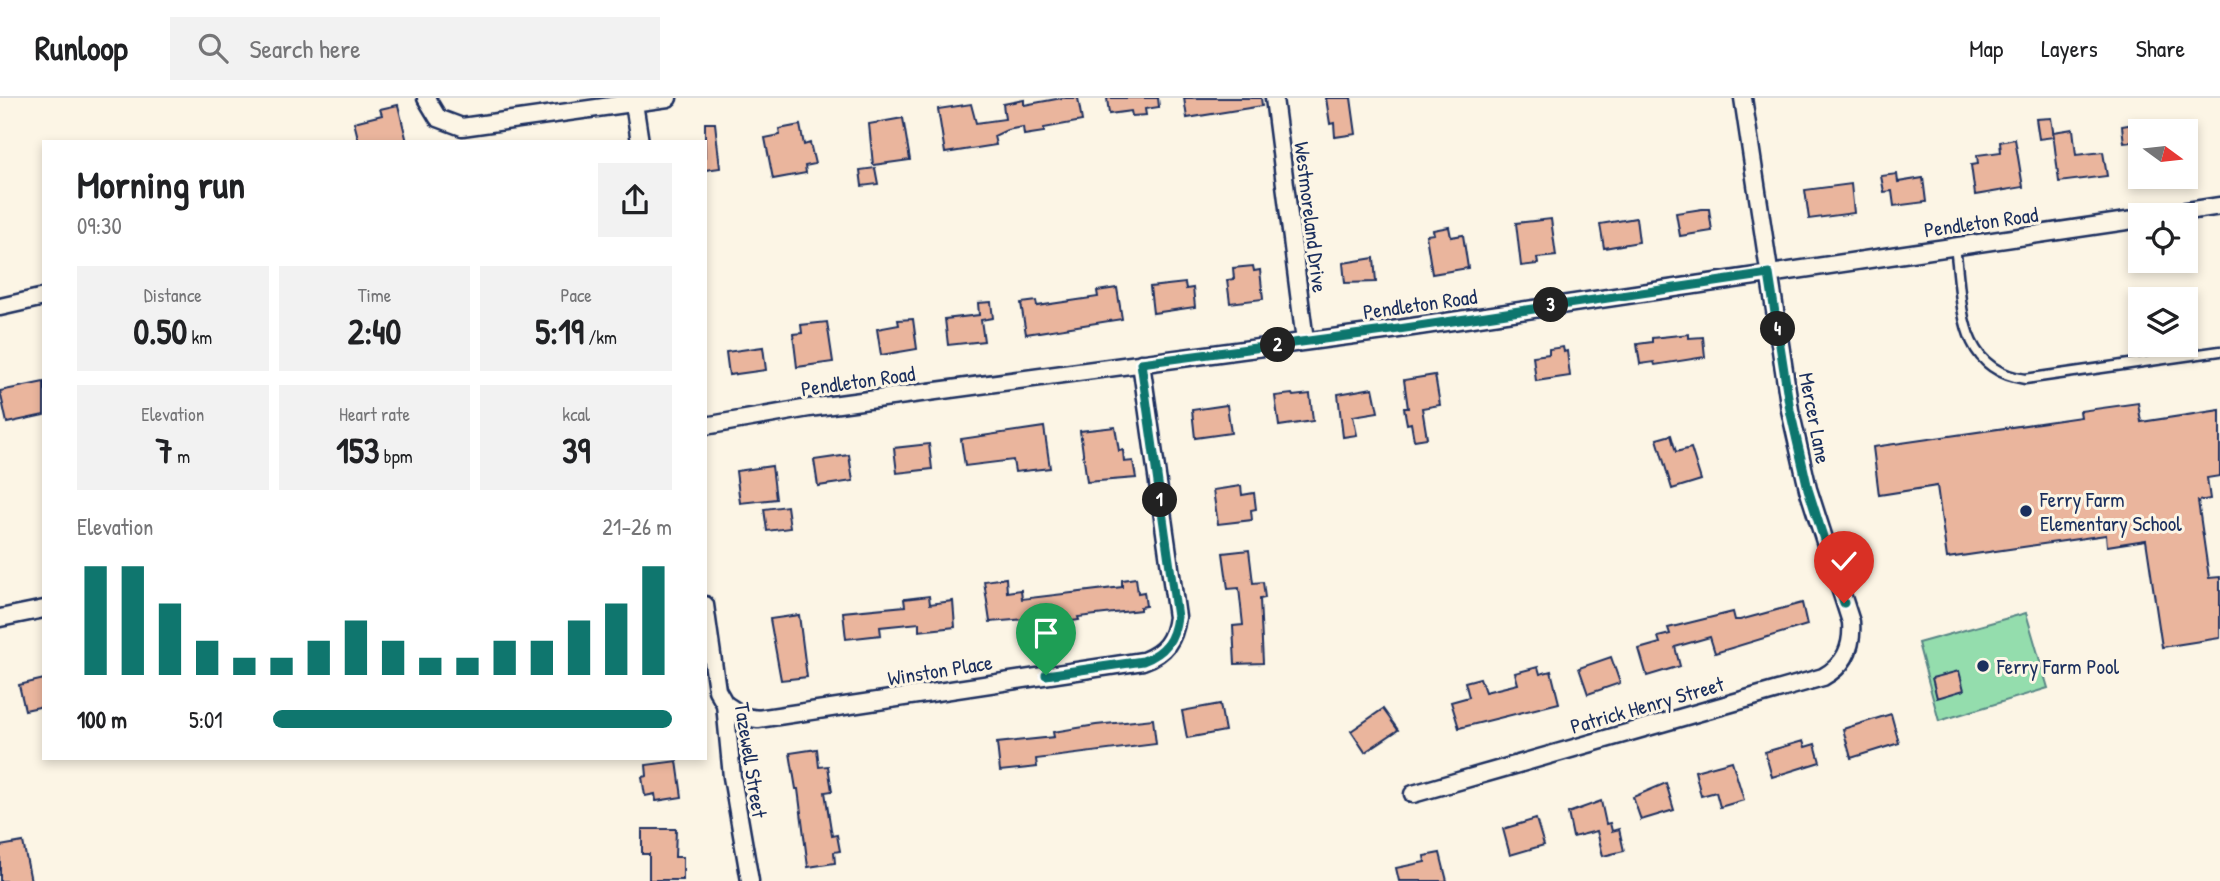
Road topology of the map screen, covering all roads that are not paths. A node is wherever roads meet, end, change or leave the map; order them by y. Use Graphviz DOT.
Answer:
graph roads {
  1 [pos="668,98"];
  2 [pos="1275,98"];
  3 [pos="1743,98"];
  4 [pos="428,101"];
  5 [pos="634,103"];
  6 [pos="640,140"];
  7 [pos="2220,206"];
  8 [pos="2198,209"];
  9 [pos="2128,221"];
  10 [pos="1955,247"];
  11 [pos="1769,274"];
  12 [pos="42,297"];
  13 [pos="0,307"];
  14 [pos="1305,341"];
  15 [pos="2220,351"];
  16 [pos="1141,363"];
  17 [pos="707,426"];
  18 [pos="42,609"];
  19 [pos="1849,616"];
  20 [pos="0,618"];
  21 [pos="707,619"];
  22 [pos="725,704"];
  23 [pos="1413,794"];
  24 [pos="750,881"];
  1 -- 5 [label="street"];
  2 -- 14 [label="street, Westmoreland Drive"];
  3 -- 11 [label="street, Mercer Lane"];
  4 -- 5 [label="street"];
  5 -- 6 [label="street"];
  7 -- 8 [label="street"];
  9 -- 10 [label="street, Pendleton Road"];
  10 -- 11 [label="street, Pendleton Road"];
  10 -- 15 [label="lane"];
  11 -- 14 [label="street, Pendleton Road"];
  11 -- 19 [label="street, Mercer Lane"];
  12 -- 13 [label="street"];
  14 -- 16 [label="street, Pendleton Road"];
  16 -- 17 [label="street, Pendleton Road"];
  16 -- 22 [label="street, Winston Place"];
  18 -- 20 [label="street"];
  19 -- 23 [label="street, Patrick Henry Street"];
  21 -- 22 [label="street, Tazewell Street"];
  22 -- 24 [label="street, Tazewell Street"];
}
